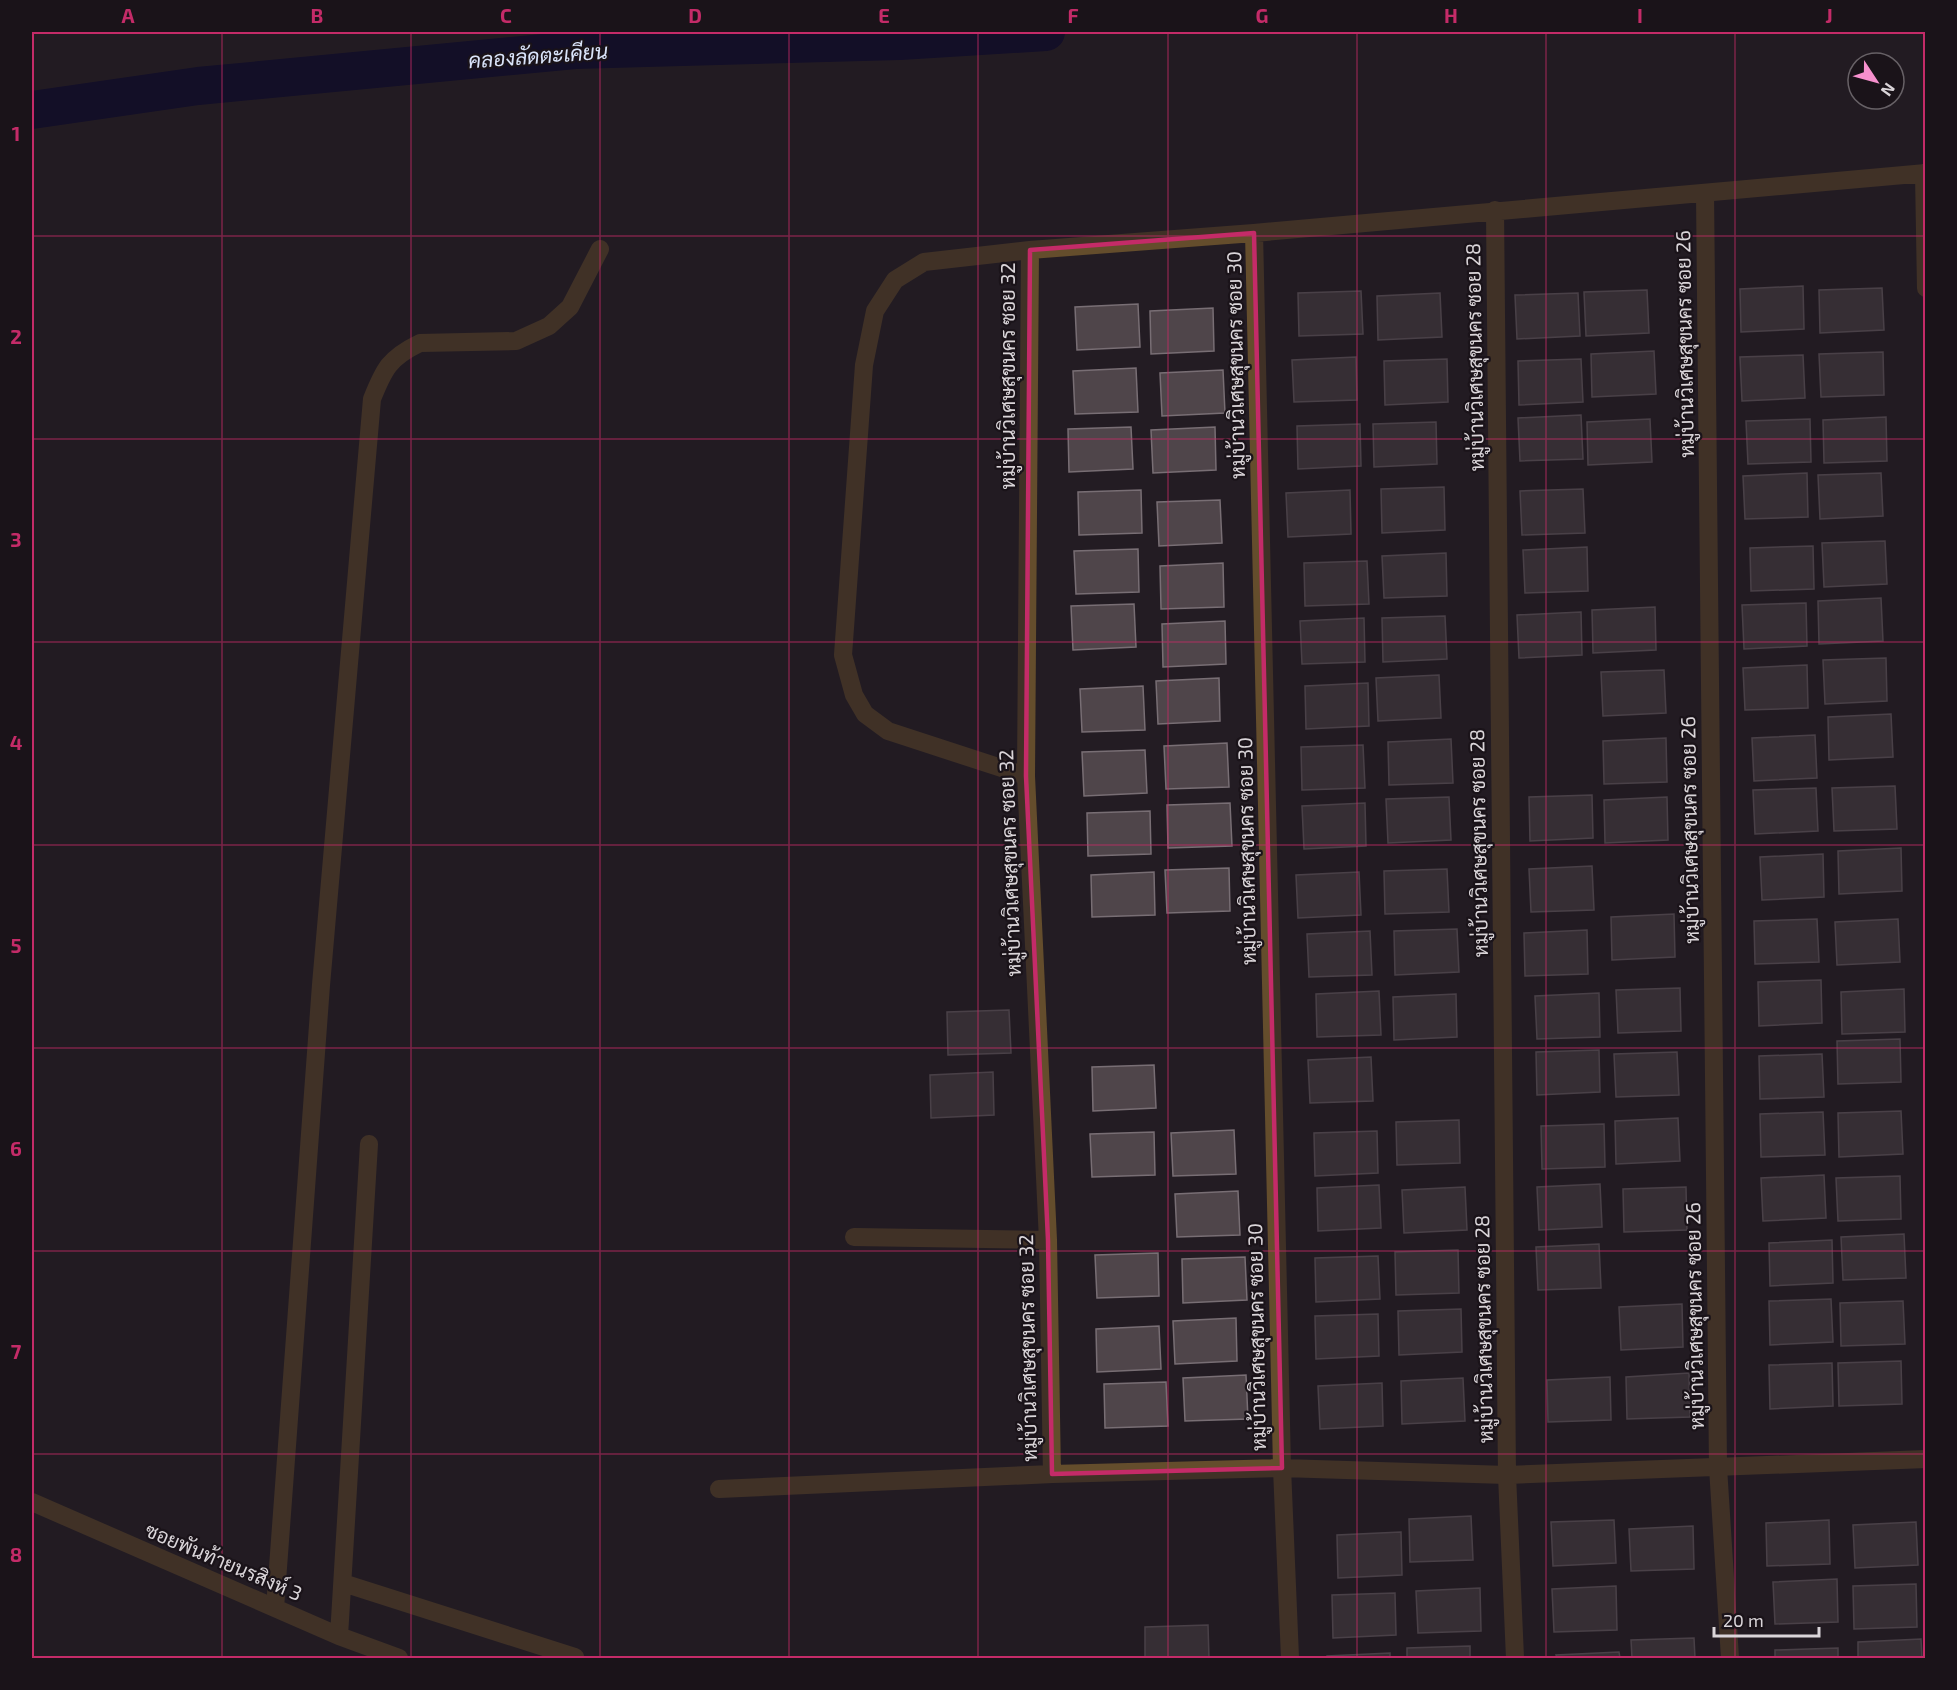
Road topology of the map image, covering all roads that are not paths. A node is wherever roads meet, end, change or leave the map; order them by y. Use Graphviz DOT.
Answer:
graph roads {
  1 [pos="1925,173"];
  2 [pos="1705,193"];
  3 [pos="1495,210"];
  4 [pos="1254,233"];
  5 [pos="600,249"];
  6 [pos="1030,250"];
  7 [pos="1926,288"];
  8 [pos="1026,776"];
  9 [pos="369,1144"];
  10 [pos="854,1237"];
  11 [pos="1048,1240"];
  12 [pos="1926,1459"];
  13 [pos="1718,1467"];
  14 [pos="1282,1468"];
  15 [pos="1052,1474"];
  16 [pos="1507,1475"];
  17 [pos="719,1489"];
  18 [pos="32,1502"];
  19 [pos="343,1583"];
  20 [pos="275,1608"];
  21 [pos="339,1636"];
  22 [pos="575,1657"];
  23 [pos="399,1659"];
  24 [pos="1290,1659"];
  25 [pos="1515,1659"];
  26 [pos="1730,1659"];
  1 -- 2 [label="street"];
  1 -- 7 [label="street"];
  2 -- 3 [label="street"];
  2 -- 13 [label="street, หมู่บ้านวิเศษสุขนคร ซอย 26"];
  3 -- 4 [label="street"];
  3 -- 16 [label="street, หมู่บ้านวิเศษสุขนคร ซอย 28"];
  4 -- 6 [label="street"];
  4 -- 14 [label="street, หมู่บ้านวิเศษสุขนคร ซอย 30"];
  5 -- 20 [label="street"];
  6 -- 8 [label="street, หมู่บ้านวิเศษสุขนคร ซอย 32"];
  6 -- 8 [label="street"];
  8 -- 11 [label="street, หมู่บ้านวิเศษสุขนคร ซอย 32"];
  9 -- 19 [label="street"];
  10 -- 11 [label="street"];
  11 -- 15 [label="street, หมู่บ้านวิเศษสุขนคร ซอย 32"];
  12 -- 13 [label="street"];
  13 -- 16 [label="street"];
  13 -- 26 [label="street, หมู่บ้านวิเศษสุขนคร ซอย 26"];
  14 -- 15 [label="street"];
  14 -- 16 [label="street"];
  14 -- 24 [label="street, หมู่บ้านวิเศษสุขนคร ซอย 30"];
  15 -- 17 [label="street"];
  16 -- 25 [label="street, หมู่บ้านวิเศษสุขนคร ซอย 28"];
  18 -- 20 [label="street, ซอยพันท้ายนรสิงห์ 3"];
  19 -- 21 [label="street"];
  19 -- 22 [label="street"];
  20 -- 21 [label="street, ซอยพันท้ายนรสิงห์ 3"];
  21 -- 23 [label="street, ซอยพันท้ายนรสิงห์ 3"];
}
